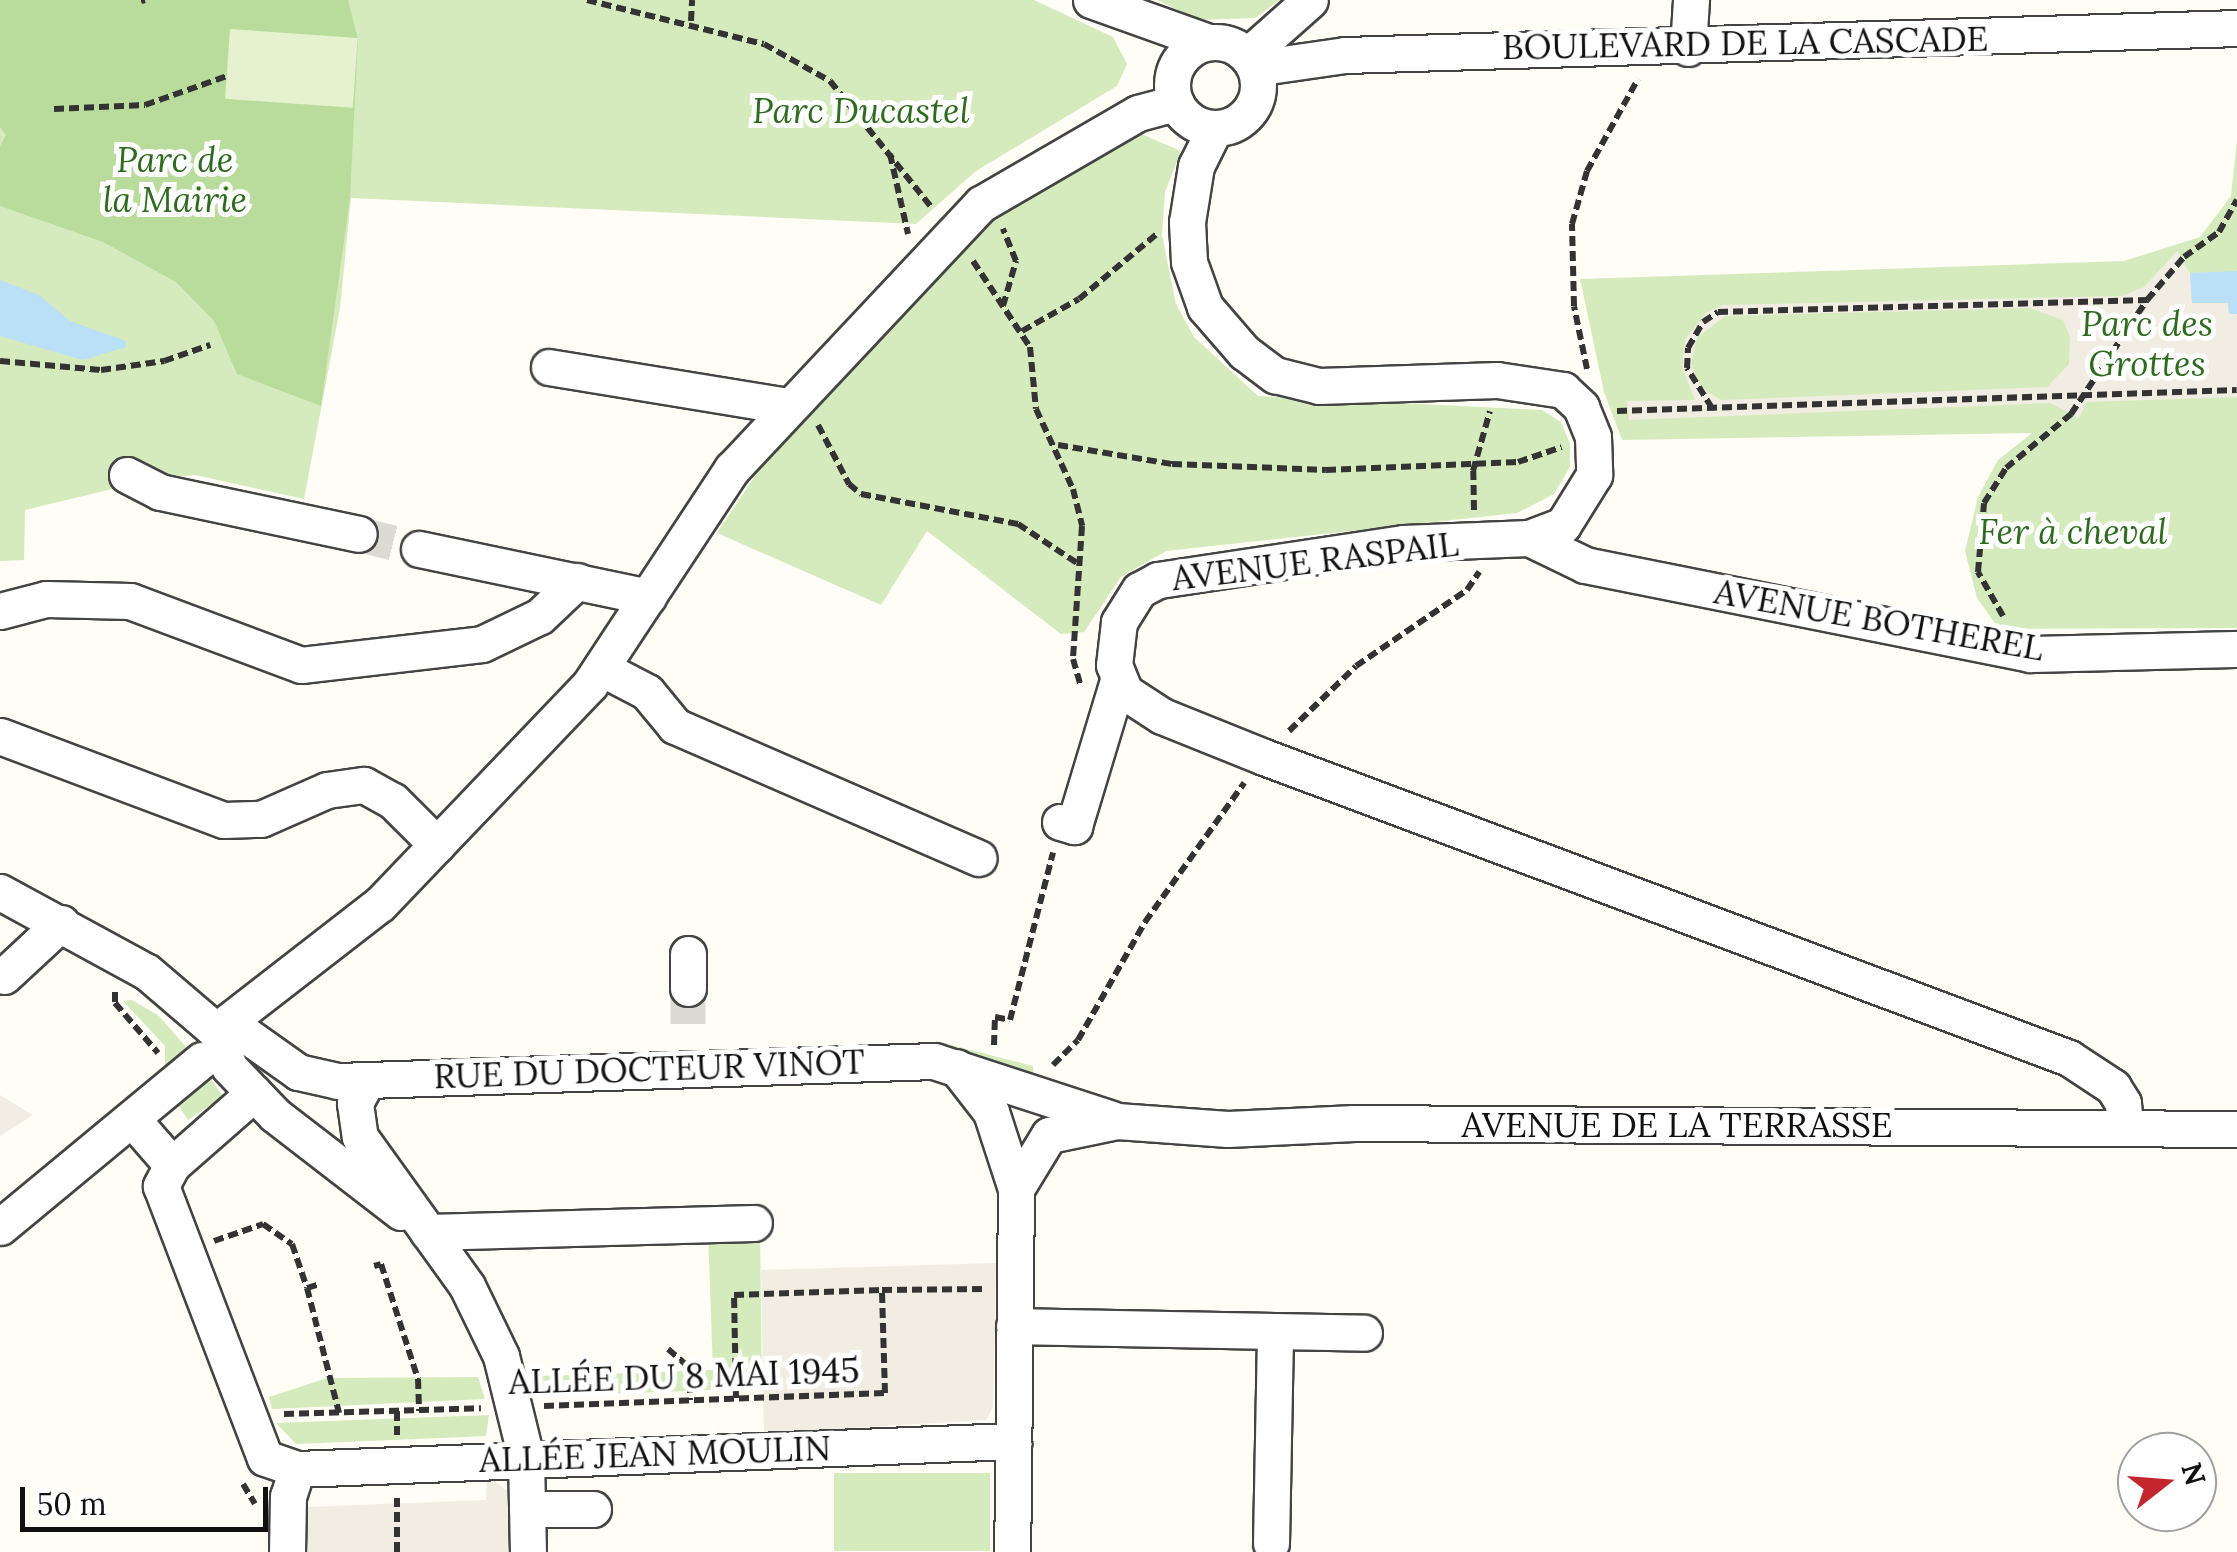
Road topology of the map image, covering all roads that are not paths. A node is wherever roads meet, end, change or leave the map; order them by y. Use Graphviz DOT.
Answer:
graph roads {
  1 [pos="1091,0"];
  2 [pos="1692,0"];
  3 [pos="1302,6"];
  4 [pos="2237,28"];
  5 [pos="1208,42"];
  6 [pos="1688,48"];
  7 [pos="1327,56"];
  8 [pos="1251,62"];
  9 [pos="1176,103"];
  10 [pos="1215,128"];
  11 [pos="548,367"];
  12 [pos="799,411"];
  13 [pos="128,475"];
  14 [pos="359,534"];
  15 [pos="1529,538"];
  16 [pos="419,549"];
  17 [pos="576,580"];
  18 [pos="648,597"];
  19 [pos="0,611"];
  20 [pos="2237,650"];
  21 [pos="601,668"];
  22 [pos="1118,680"];
  23 [pos="0,736"];
  24 [pos="1060,822"];
  25 [pos="437,845"];
  26 [pos="979,858"];
  27 [pos="0,892"];
  28 [pos="62,923"];
  29 [pos="4,976"];
  30 [pos="209,1045"];
  31 [pos="956,1068"];
  32 [pos="368,1082"];
  33 [pos="254,1093"];
  34 [pos="132,1119"];
  35 [pos="1117,1121"];
  36 [pos="2125,1128"];
  37 [pos="2237,1130"];
  38 [pos="367,1169"];
  39 [pos="167,1176"];
  40 [pos="1016,1189"];
  41 [pos="754,1222"];
  42 [pos="0,1227"];
  43 [pos="428,1232"];
  44 [pos="1014,1311"];
  45 [pos="1275,1333"];
  46 [pos="1364,1334"];
  47 [pos="1013,1441"];
  48 [pos="526,1458"];
  49 [pos="297,1469"];
  50 [pos="528,1509"];
  51 [pos="592,1509"];
  52 [pos="1271,1543"];
  53 [pos="287,1552"];
  54 [pos="528,1552"];
  55 [pos="1012,1552"];
  1 -- 5 [label="street"];
  2 -- 6 [label="street"];
  3 -- 7 [label="street"];
  3 -- 8 [label="street"];
  4 -- 6 [label="street, BOULEVARD DE LA CASCADE"];
  5 -- 8 [label="street"];
  5 -- 9 [label="street"];
  6 -- 7 [label="street, BOULEVARD DE LA CASCADE"];
  7 -- 8 [label="street, BOULEVARD DE LA CASCADE"];
  8 -- 10 [label="street"];
  9 -- 10 [label="street"];
  9 -- 12 [label="street"];
  10 -- 15 [label="street, AVENUE RASPAIL"];
  11 -- 12 [label="street"];
  12 -- 18 [label="street"];
  13 -- 14 [label="street"];
  15 -- 20 [label="street, AVENUE BOTHEREL"];
  15 -- 22 [label="street, AVENUE RASPAIL"];
  16 -- 17 [label="street"];
  17 -- 18 [label="street"];
  17 -- 19 [label="street"];
  18 -- 21 [label="street"];
  21 -- 25 [label="street"];
  21 -- 26 [label="street"];
  22 -- 24 [label="street, AVENUE RASPAIL"];
  22 -- 36 [label="street"];
  23 -- 25 [label="street"];
  25 -- 30 [label="street"];
  27 -- 28 [label="street"];
  28 -- 29 [label="street"];
  28 -- 30 [label="street"];
  30 -- 32 [label="street, RUE DU DOCTEUR VINOT"];
  30 -- 33 [label="street"];
  30 -- 34 [label="street"];
  31 -- 32 [label="street, RUE DU DOCTEUR VINOT"];
  31 -- 35 [label="street, AVENUE DE LA TERRASSE"];
  31 -- 40 [label="street"];
  32 -- 38 [label="street"];
  33 -- 38 [label="street"];
  33 -- 39 [label="street"];
  34 -- 39 [label="street"];
  34 -- 42 [label="street"];
  35 -- 36 [label="street, AVENUE DE LA TERRASSE"];
  35 -- 40 [label="street, AVENUE DE LA TERRASSE"];
  36 -- 37 [label="street, AVENUE DE LA TERRASSE"];
  38 -- 43 [label="street"];
  39 -- 49 [label="street"];
  40 -- 44 [label="street"];
  41 -- 43 [label="street"];
  43 -- 48 [label="street"];
  44 -- 45 [label="street"];
  44 -- 47 [label="street"];
  45 -- 46 [label="street"];
  45 -- 52 [label="street"];
  47 -- 48 [label="street, ALLÉE JEAN MOULIN"];
  47 -- 55 [label="street"];
  48 -- 49 [label="street, ALLÉE JEAN MOULIN"];
  48 -- 50 [label="street"];
  49 -- 53 [label="street"];
  50 -- 51 [label="street"];
  50 -- 54 [label="street"];
}
